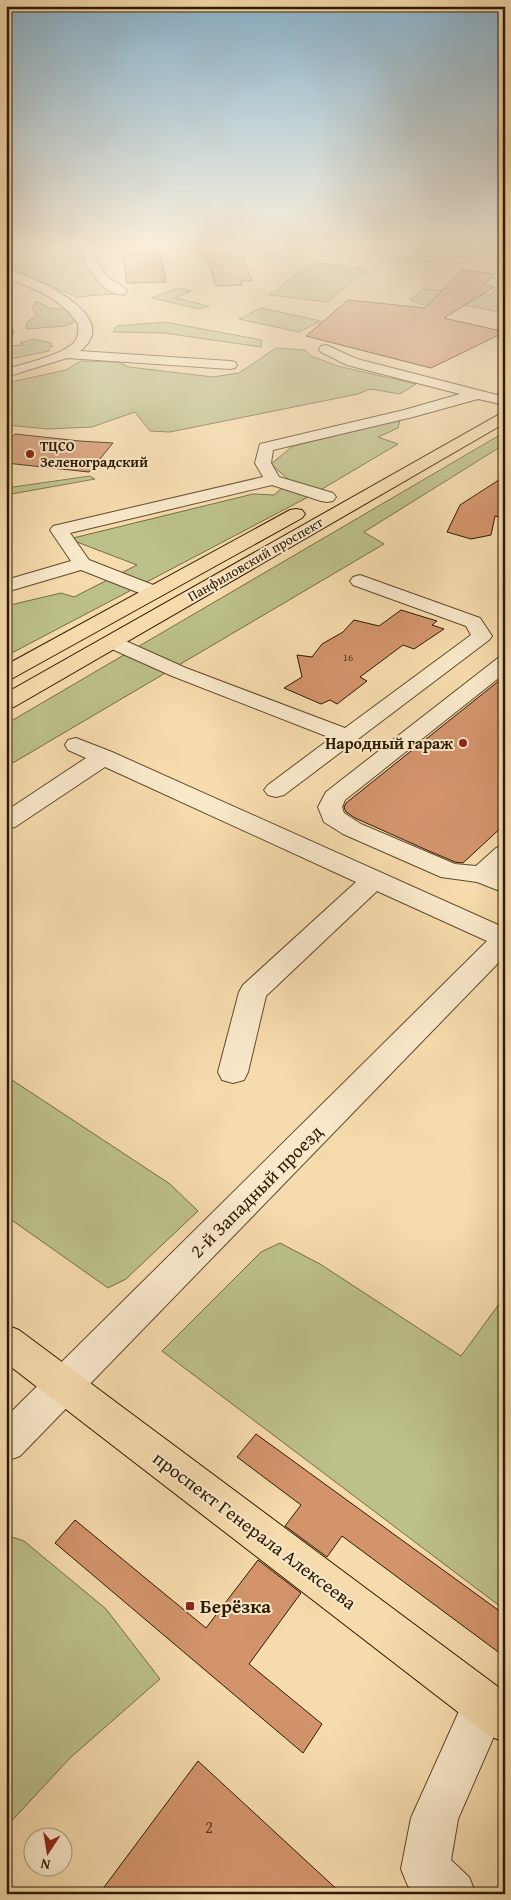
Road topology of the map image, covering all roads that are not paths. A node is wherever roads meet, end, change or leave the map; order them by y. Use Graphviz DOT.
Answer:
graph roads {
  1 [pos="83,338"];
  2 [pos="326,349"];
  3 [pos="63,354"];
  4 [pos="230,365"];
  5 [pos="6,373"];
  6 [pos="478,394"];
  7 [pos="504,405"];
  8 [pos="486,410"];
  9 [pos="454,427"];
  10 [pos="404,455"];
  11 [pos="273,480"];
  12 [pos="344,488"];
  13 [pos="327,497"];
  14 [pos="82,564"];
  15 [pos="360,581"];
  16 [pos="6,586"];
  17 [pos="154,592"];
  18 [pos="112,642"];
  19 [pos="505,662"];
  20 [pos="6,674"];
  21 [pos="6,702"];
  22 [pos="348,737"];
  23 [pos="76,745"];
  24 [pos="104,758"];
  25 [pos="276,790"];
  26 [pos="6,822"];
  27 [pos="505,853"];
  28 [pos="482,875"];
  29 [pos="374,880"];
  30 [pos="505,884"];
  31 [pos="505,939"];
  32 [pos="233,1072"];
  33 [pos="6,1341"];
  34 [pos="63,1386"];
  35 [pos="6,1443"];
  36 [pos="495,1712"];
  37 [pos="452,1894"];
  1 -- 3 [label="street"];
  2 -- 6 [label="street"];
  3 -- 4 [label="street"];
  3 -- 5 [label="street"];
  6 -- 7 [label="street"];
  6 -- 11 [label="street"];
  7 -- 8 [label="main road"];
  7 -- 18 [label="main road, Панфиловский проспект"];
  9 -- 10 [label="main road"];
  11 -- 13 [label="street"];
  11 -- 14 [label="street"];
  12 -- 13 [label="main road, Панфиловский проспект"];
  13 -- 17 [label="main road, Панфиловский проспект"];
  14 -- 16 [label="street"];
  14 -- 17 [label="street"];
  15 -- 22 [label="street"];
  17 -- 20 [label="main road, Панфиловский проспект"];
  18 -- 21 [label="main road, Панфиловский проспект"];
  18 -- 22 [label="street"];
  19 -- 28 [label="street"];
  22 -- 25 [label="street"];
  23 -- 24 [label="street"];
  24 -- 26 [label="street"];
  24 -- 29 [label="street"];
  27 -- 28 [label="street"];
  28 -- 30 [label="street"];
  29 -- 31 [label="street"];
  29 -- 32 [label="street"];
  31 -- 34 [label="street, 2-й Западный проезд"];
  33 -- 34 [label="main road, проспект Генерала Алексеева"];
  34 -- 35 [label="street, 2-й Западный проезд"];
  34 -- 36 [label="main road, проспект Генерала Алексеева"];
  36 -- 37 [label="street"];
}
